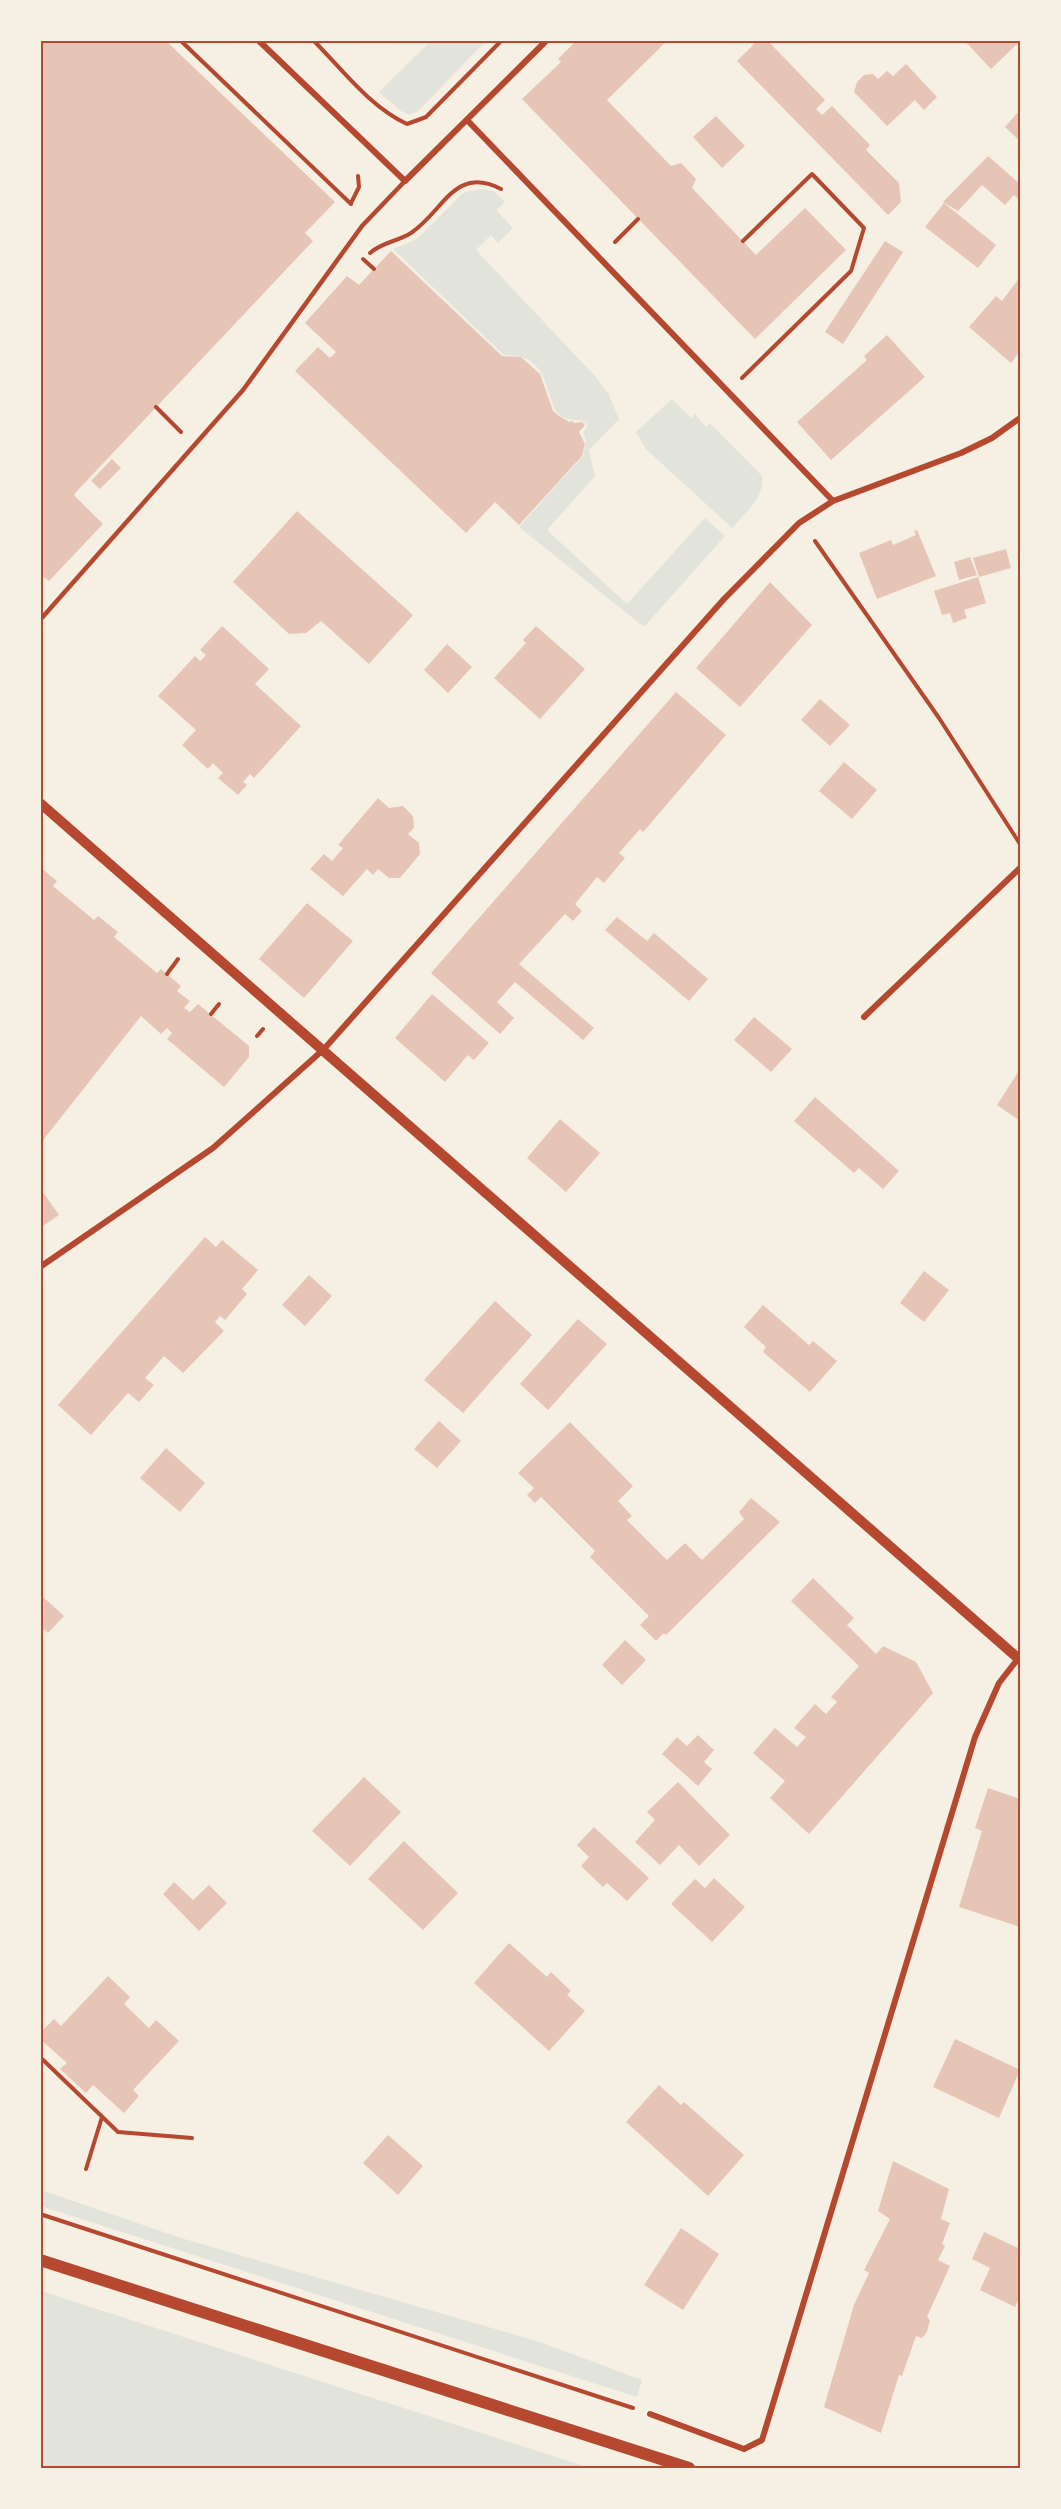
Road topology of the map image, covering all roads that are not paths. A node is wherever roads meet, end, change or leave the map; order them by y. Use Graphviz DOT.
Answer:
graph roads {
  1 [pos="258,40"];
  2 [pos="546,40"];
  3 [pos="467,120"];
  4 [pos="405,181"];
  5 [pos="1020,418"];
  6 [pos="833,501"];
  7 [pos="40,620"];
  8 [pos="40,803"];
  9 [pos="1020,868"];
  10 [pos="864,1017"];
  11 [pos="324,1050"];
  12 [pos="40,1268"];
  13 [pos="1020,1658"];
  14 [pos="40,2260"];
  15 [pos="650,2414"];
  16 [pos="689,2469"];
  1 -- 4 [label="street"];
  2 -- 3 [label="street"];
  3 -- 4 [label="street"];
  3 -- 6 [label="street"];
  4 -- 7 [label="lane"];
  5 -- 6 [label="street"];
  6 -- 11 [label="street"];
  8 -- 11 [label="street"];
  9 -- 10 [label="street"];
  11 -- 12 [label="street"];
  11 -- 13 [label="street"];
  13 -- 15 [label="street"];
  14 -- 16 [label="main road"];
}
